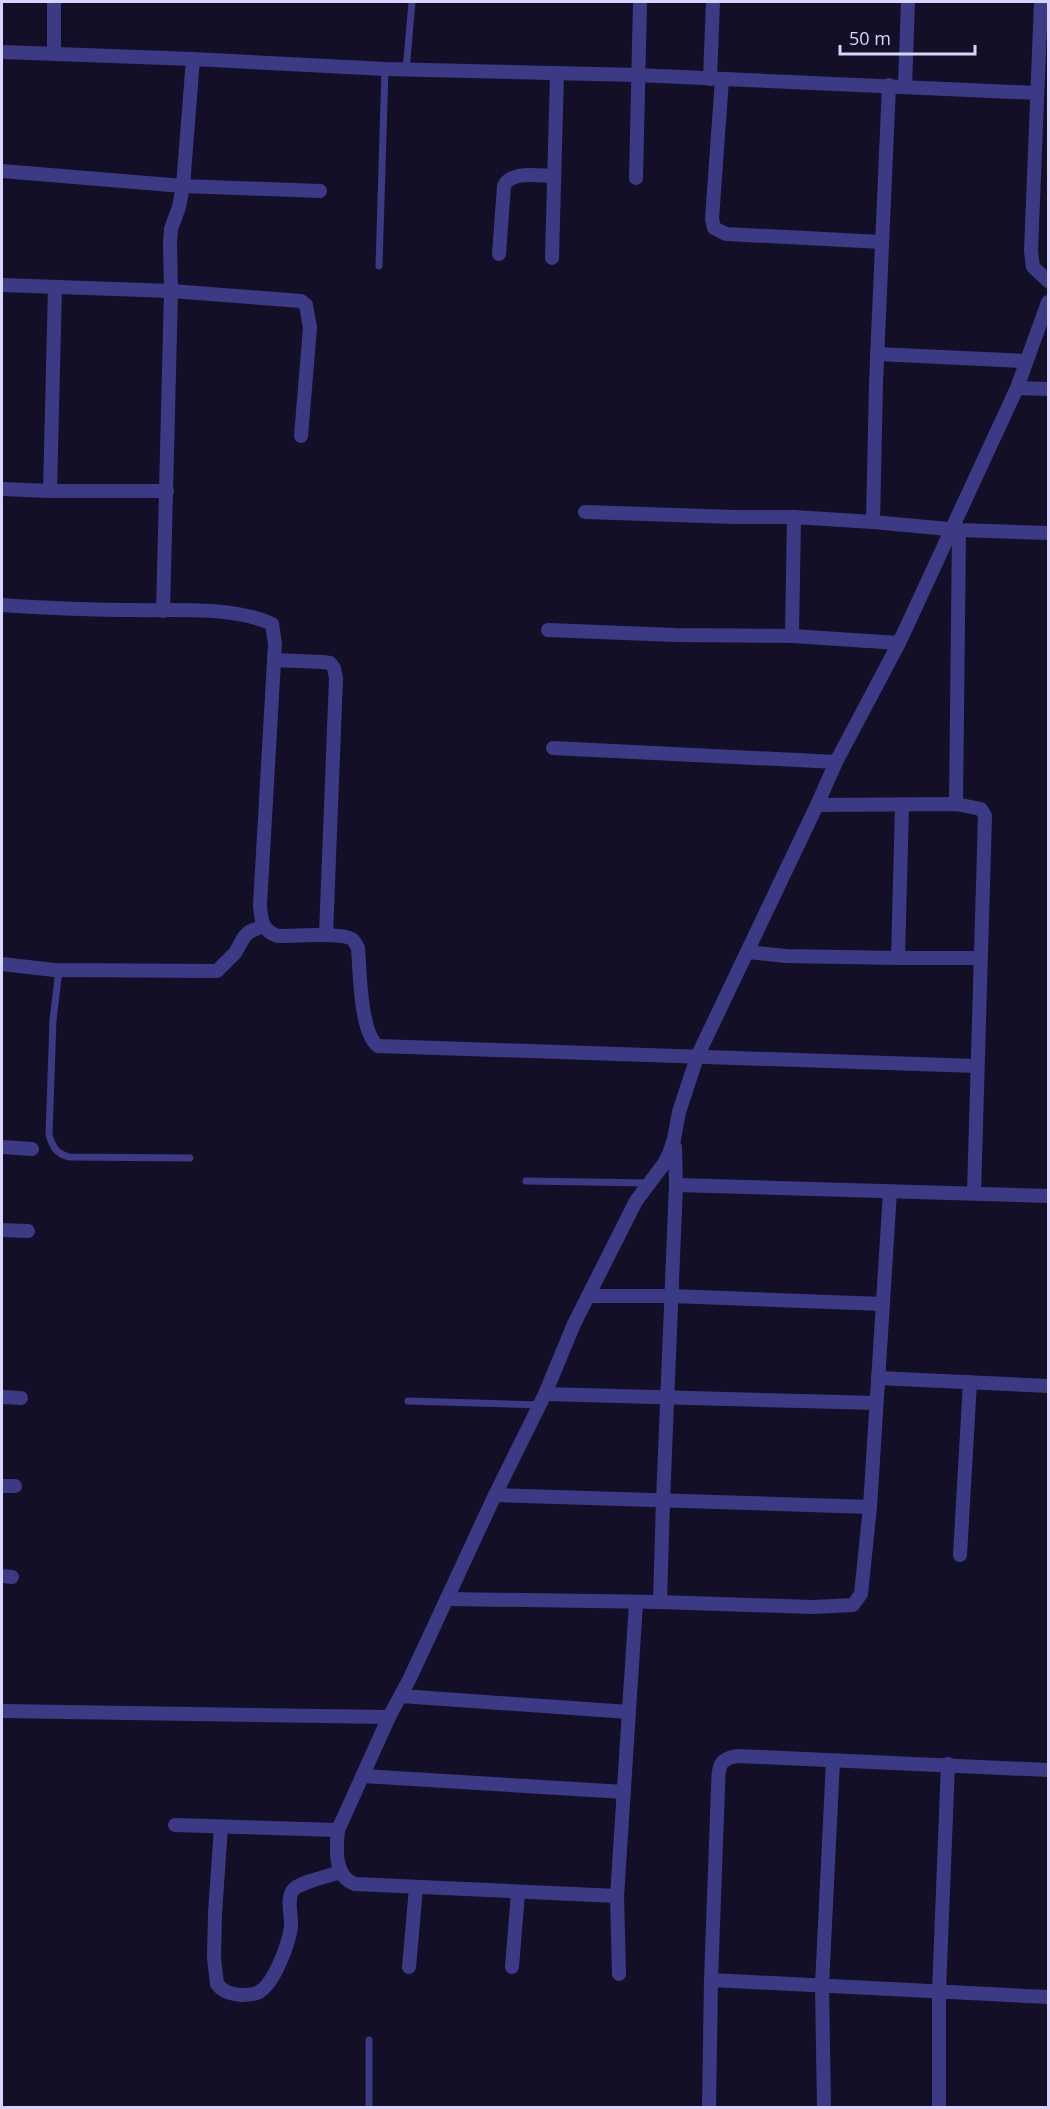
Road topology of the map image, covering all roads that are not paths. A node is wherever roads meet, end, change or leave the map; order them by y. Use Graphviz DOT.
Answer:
graph roads {
  1 [pos="54,2"];
  2 [pos="412,2"];
  3 [pos="640,2"];
  4 [pos="713,2"];
  5 [pos="908,2"];
  6 [pos="1041,2"];
  7 [pos="1044,47"];
  8 [pos="2,52"];
  9 [pos="54,54"];
  10 [pos="193,59"];
  11 [pos="385,69"];
  12 [pos="406,70"];
  13 [pos="557,73"];
  14 [pos="637,75"];
  15 [pos="716,79"];
  16 [pos="889,85"];
  17 [pos="905,86"];
  18 [pos="1036,93"];
  19 [pos="2,171"];
  20 [pos="554,176"];
  21 [pos="636,178"];
  22 [pos="183,186"];
  23 [pos="320,190"];
  24 [pos="882,242"];
  25 [pos="499,254"];
  26 [pos="552,258"];
  27 [pos="379,266"];
  28 [pos="1048,281"];
  29 [pos="2,285"];
  30 [pos="55,286"];
  31 [pos="171,291"];
  32 [pos="1048,302"];
  33 [pos="877,354"];
  34 [pos="1026,361"];
  35 [pos="1017,388"];
  36 [pos="1048,389"];
  37 [pos="301,436"];
  38 [pos="2,489"];
  39 [pos="50,491"];
  40 [pos="167,491"];
  41 [pos="585,512"];
  42 [pos="794,517"];
  43 [pos="873,522"];
  44 [pos="955,530"];
  45 [pos="1048,533"];
  46 [pos="2,606"];
  47 [pos="163,611"];
  48 [pos="548,630"];
  49 [pos="792,636"];
  50 [pos="899,643"];
  51 [pos="274,660"];
  52 [pos="554,748"];
  53 [pos="836,762"];
  54 [pos="956,804"];
  55 [pos="817,805"];
  56 [pos="902,805"];
  57 [pos="263,926"];
  58 [pos="326,935"];
  59 [pos="748,952"];
  60 [pos="898,958"];
  61 [pos="980,958"];
  62 [pos="2,964"];
  63 [pos="59,970"];
  64 [pos="697,1057"];
  65 [pos="976,1066"];
  66 [pos="674,1139"];
  67 [pos="2,1147"];
  68 [pos="32,1149"];
  69 [pos="190,1158"];
  70 [pos="526,1181"];
  71 [pos="648,1183"];
  72 [pos="676,1185"];
  73 [pos="890,1192"];
  74 [pos="974,1193"];
  75 [pos="1048,1196"];
  76 [pos="2,1230"];
  77 [pos="28,1231"];
  78 [pos="588,1296"];
  79 [pos="672,1296"];
  80 [pos="883,1304"];
  81 [pos="878,1378"];
  82 [pos="970,1382"];
  83 [pos="1048,1386"];
  84 [pos="2,1397"];
  85 [pos="21,1398"];
  86 [pos="668,1399"];
  87 [pos="542,1400"];
  88 [pos="408,1401"];
  89 [pos="876,1404"];
  90 [pos="495,1495"];
  91 [pos="663,1501"];
  92 [pos="870,1507"];
  93 [pos="960,1556"];
  94 [pos="447,1599"];
  95 [pos="660,1602"];
  96 [pos="636,1603"];
  97 [pos="401,1696"];
  98 [pos="2,1711"];
  99 [pos="629,1712"];
  100 [pos="388,1717"];
  101 [pos="832,1761"];
  102 [pos="948,1764"];
  103 [pos="1048,1770"];
  104 [pos="363,1776"];
  105 [pos="624,1792"];
  106 [pos="175,1825"];
  107 [pos="221,1827"];
  108 [pos="338,1830"];
  109 [pos="340,1872"];
  110 [pos="416,1888"];
  111 [pos="518,1893"];
  112 [pos="617,1896"];
  113 [pos="409,1967"];
  114 [pos="512,1967"];
  115 [pos="619,1974"];
  116 [pos="711,1980"];
  117 [pos="822,1985"];
  118 [pos="939,1991"];
  119 [pos="1048,1997"];
  120 [pos="369,2040"];
  121 [pos="369,2108"];
  122 [pos="709,2108"];
  123 [pos="824,2108"];
  124 [pos="939,2108"];
  1 -- 9 [label="street"];
  2 -- 12 [label="lane"];
  3 -- 14 [label="street"];
  4 -- 15 [label="street"];
  5 -- 17 [label="street"];
  6 -- 7 [label="street"];
  7 -- 18 [label="street"];
  8 -- 9 [label="street"];
  9 -- 10 [label="street"];
  10 -- 11 [label="street"];
  10 -- 22 [label="street"];
  11 -- 12 [label="street"];
  11 -- 27 [label="lane"];
  12 -- 13 [label="street"];
  13 -- 14 [label="street"];
  13 -- 20 [label="street"];
  14 -- 15 [label="street"];
  14 -- 21 [label="street"];
  15 -- 16 [label="street"];
  15 -- 24 [label="street"];
  16 -- 17 [label="street"];
  16 -- 24 [label="street"];
  17 -- 18 [label="street"];
  18 -- 28 [label="street"];
  19 -- 22 [label="street"];
  20 -- 25 [label="street"];
  20 -- 26 [label="street"];
  22 -- 23 [label="street"];
  22 -- 31 [label="street"];
  24 -- 33 [label="street"];
  29 -- 30 [label="street"];
  30 -- 31 [label="street"];
  30 -- 39 [label="street"];
  31 -- 37 [label="street"];
  31 -- 40 [label="street"];
  32 -- 34 [label="street"];
  33 -- 34 [label="street"];
  33 -- 43 [label="street"];
  34 -- 35 [label="street"];
  35 -- 36 [label="street"];
  35 -- 44 [label="street"];
  38 -- 39 [label="street"];
  39 -- 40 [label="street"];
  40 -- 47 [label="street"];
  41 -- 42 [label="street"];
  42 -- 43 [label="street"];
  42 -- 49 [label="street"];
  43 -- 44 [label="street"];
  44 -- 45 [label="street"];
  44 -- 50 [label="street"];
  44 -- 54 [label="street"];
  46 -- 47 [label="street"];
  47 -- 51 [label="street"];
  48 -- 49 [label="street"];
  49 -- 50 [label="street"];
  50 -- 53 [label="street"];
  51 -- 57 [label="street"];
  51 -- 58 [label="street"];
  52 -- 53 [label="street"];
  53 -- 55 [label="street"];
  54 -- 56 [label="street"];
  54 -- 61 [label="street"];
  55 -- 56 [label="street"];
  55 -- 59 [label="street"];
  56 -- 60 [label="street"];
  57 -- 58 [label="street"];
  57 -- 63 [label="street"];
  58 -- 64 [label="street"];
  59 -- 60 [label="street"];
  59 -- 64 [label="street"];
  60 -- 61 [label="street"];
  61 -- 65 [label="street"];
  62 -- 63 [label="street"];
  63 -- 69 [label="lane"];
  64 -- 65 [label="street"];
  64 -- 66 [label="street"];
  65 -- 74 [label="street"];
  66 -- 71 [label="street"];
  66 -- 72 [label="street"];
  67 -- 68 [label="street"];
  70 -- 71 [label="lane"];
  71 -- 78 [label="street"];
  72 -- 73 [label="street"];
  72 -- 79 [label="street"];
  73 -- 74 [label="street"];
  73 -- 80 [label="street"];
  74 -- 75 [label="street"];
  76 -- 77 [label="street"];
  78 -- 79 [label="street"];
  78 -- 87 [label="street"];
  79 -- 80 [label="street"];
  79 -- 86 [label="street"];
  80 -- 81 [label="street"];
  81 -- 82 [label="street"];
  81 -- 89 [label="street"];
  82 -- 83 [label="street"];
  82 -- 93 [label="street"];
  84 -- 85 [label="street"];
  86 -- 87 [label="street"];
  86 -- 89 [label="street"];
  86 -- 91 [label="street"];
  87 -- 88 [label="lane"];
  87 -- 90 [label="street"];
  89 -- 92 [label="street"];
  90 -- 91 [label="street"];
  90 -- 94 [label="street"];
  91 -- 92 [label="street"];
  91 -- 95 [label="street"];
  92 -- 95 [label="street"];
  94 -- 96 [label="street"];
  94 -- 97 [label="street"];
  95 -- 96 [label="street"];
  96 -- 99 [label="street"];
  97 -- 99 [label="street"];
  97 -- 100 [label="street"];
  98 -- 100 [label="street"];
  99 -- 105 [label="street"];
  100 -- 104 [label="street"];
  101 -- 102 [label="street"];
  101 -- 116 [label="street"];
  101 -- 117 [label="street"];
  102 -- 103 [label="street"];
  102 -- 118 [label="street"];
  104 -- 105 [label="street"];
  104 -- 108 [label="street"];
  105 -- 112 [label="street"];
  106 -- 107 [label="street"];
  107 -- 108 [label="street"];
  107 -- 109 [label="street"];
  108 -- 109 [label="street"];
  109 -- 110 [label="street"];
  110 -- 111 [label="street"];
  110 -- 113 [label="street"];
  111 -- 112 [label="street"];
  111 -- 114 [label="street"];
  112 -- 115 [label="street"];
  116 -- 117 [label="street"];
  116 -- 122 [label="street"];
  117 -- 118 [label="street"];
  117 -- 123 [label="street"];
  118 -- 119 [label="street"];
  118 -- 124 [label="street"];
  120 -- 121 [label="lane"];
}
